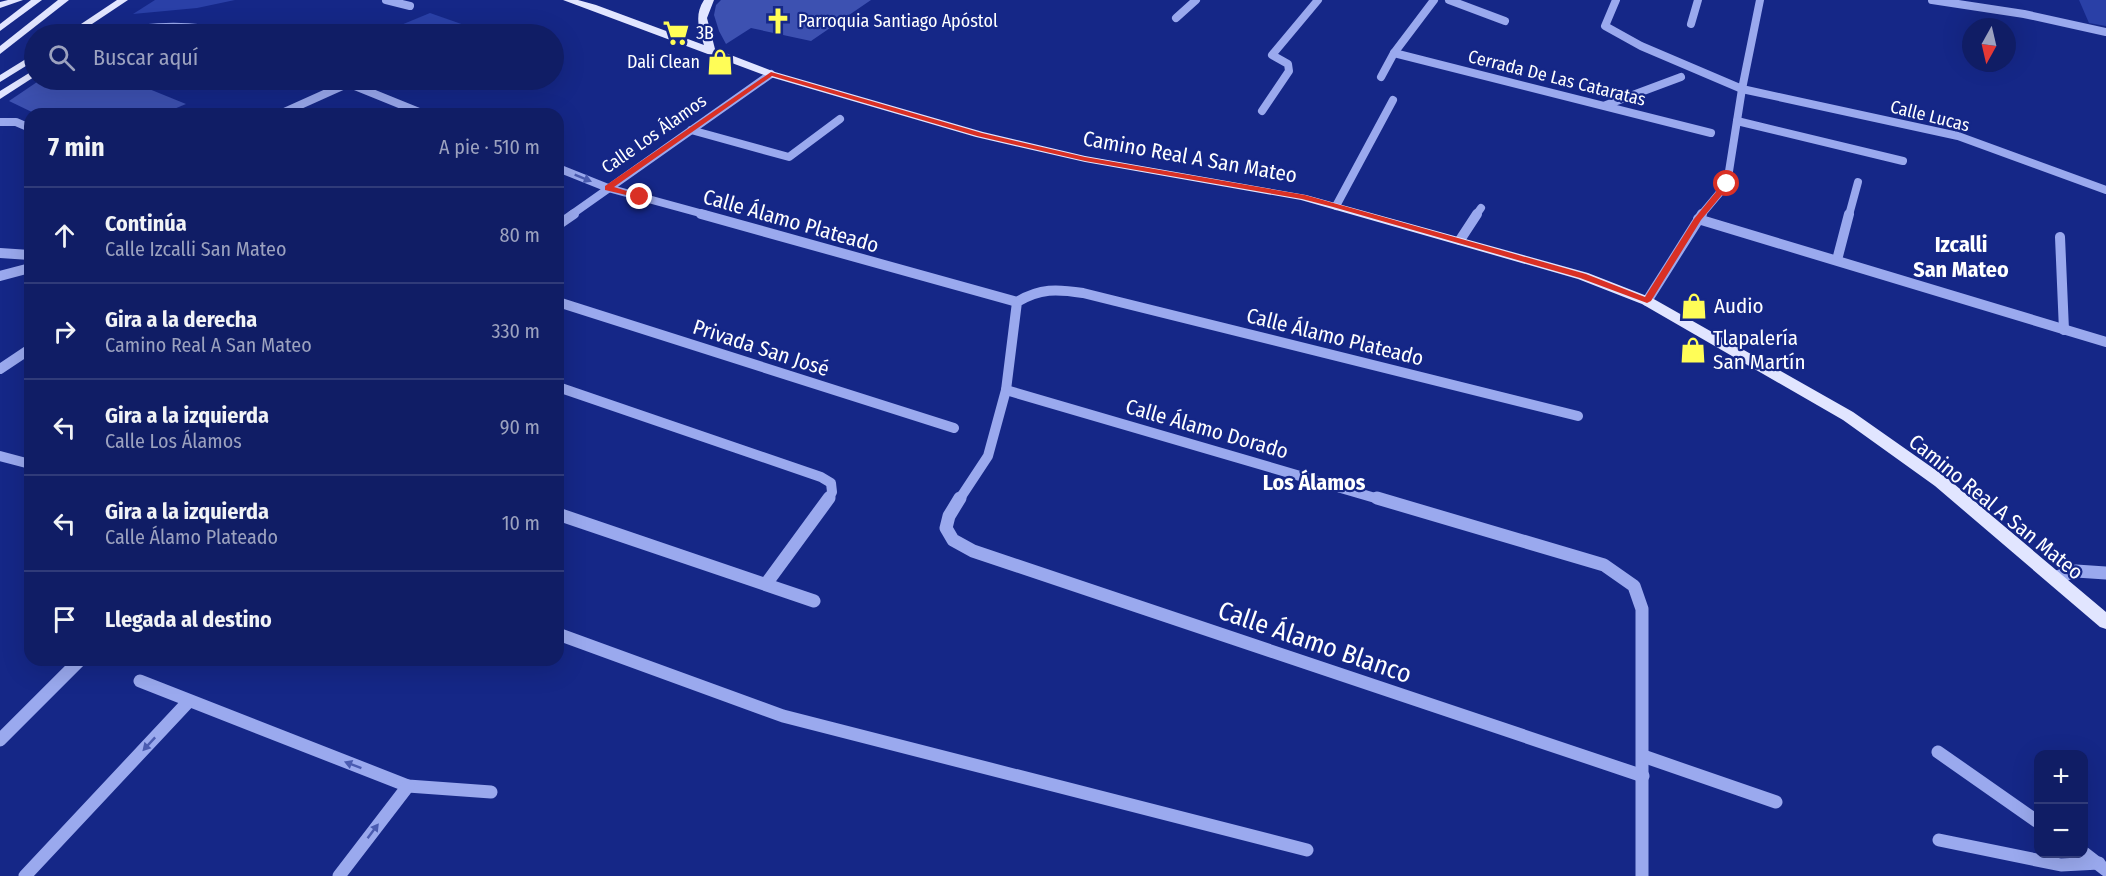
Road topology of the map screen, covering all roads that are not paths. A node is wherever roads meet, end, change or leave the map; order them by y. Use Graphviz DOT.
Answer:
graph roads {
  1 [pos="18,0"];
  2 [pos="37,0"];
  3 [pos="64,0"];
  4 [pos="123,0"];
  5 [pos="386,0"];
  6 [pos="568,0"];
  7 [pos="709,0"];
  8 [pos="1196,0"];
  9 [pos="1318,0"];
  10 [pos="1434,0"];
  11 [pos="1449,0"];
  12 [pos="1616,0"];
  13 [pos="1698,0"];
  14 [pos="1760,0"];
  15 [pos="1932,0"];
  16 [pos="0,5"];
  17 [pos="410,6"];
  18 [pos="105,13"];
  19 [pos="1176,18"];
  20 [pos="1505,21"];
  21 [pos="34,24"];
  22 [pos="87,24"];
  23 [pos="100,24"];
  24 [pos="1691,24"];
  25 [pos="0,28"];
  26 [pos="24,32"];
  27 [pos="2106,32"];
  28 [pos="710,50"];
  29 [pos="0,51"];
  30 [pos="1394,53"];
  31 [pos="24,63"];
  32 [pos="771,74"];
  33 [pos="1681,76"];
  34 [pos="1381,77"];
  35 [pos="0,79"];
  36 [pos="24,80"];
  37 [pos="1742,89"];
  38 [pos="333,90"];
  39 [pos="366,90"];
  40 [pos="0,96"];
  41 [pos="1393,100"];
  42 [pos="1606,105"];
  43 [pos="293,108"];
  44 [pos="409,108"];
  45 [pos="1262,111"];
  46 [pos="840,119"];
  47 [pos="1737,121"];
  48 [pos="0,122"];
  49 [pos="24,125"];
  50 [pos="691,130"];
  51 [pos="1711,133"];
  52 [pos="1904,161"];
  53 [pos="564,170"];
  54 [pos="1858,182"];
  55 [pos="608,188"];
  56 [pos="2106,190"];
  57 [pos="1336,206"];
  58 [pos="1481,208"];
  59 [pos="1698,219"];
  60 [pos="564,221"];
  61 [pos="2061,237"];
  62 [pos="1460,240"];
  63 [pos="0,253"];
  64 [pos="24,255"];
  65 [pos="1836,260"];
  66 [pos="24,270"];
  67 [pos="0,276"];
  68 [pos="1647,301"];
  69 [pos="1017,302"];
  70 [pos="564,304"];
  71 [pos="2064,330"];
  72 [pos="2106,342"];
  73 [pos="24,353"];
  74 [pos="0,369"];
  75 [pos="564,389"];
  76 [pos="1006,390"];
  77 [pos="1578,416"];
  78 [pos="954,428"];
  79 [pos="0,456"];
  80 [pos="24,462"];
  81 [pos="564,516"];
  82 [pos="2106,573"];
  83 [pos="2054,578"];
  84 [pos="766,585"];
  85 [pos="814,601"];
  86 [pos="2106,622"];
  87 [pos="564,636"];
  88 [pos="74,666"];
  89 [pos="140,681"];
  90 [pos="189,701"];
  91 [pos="0,740"];
  92 [pos="1938,752"];
  93 [pos="1643,756"];
  94 [pos="1643,776"];
  95 [pos="408,786"];
  96 [pos="491,792"];
  97 [pos="1776,802"];
  98 [pos="2034,819"];
  99 [pos="1939,840"];
  100 [pos="1307,850"];
  101 [pos="2088,856"];
  102 [pos="2102,867"];
  103 [pos="25,876"];
  104 [pos="339,876"];
  105 [pos="1642,876"];
  1 -- 16 [label="main road"];
  2 -- 25 [label="main road"];
  3 -- 21 [label="main road"];
  4 -- 18 [label="main road"];
  5 -- 17 [label="street"];
  6 -- 28 [label="main road, Camino Real A San Mateo"];
  7 -- 28 [label="main road"];
  8 -- 19 [label="street"];
  9 -- 45 [label="street"];
  10 -- 30 [label="street"];
  11 -- 20 [label="street"];
  12 -- 37 [label="street, Calle Lucas"];
  13 -- 24 [label="street"];
  14 -- 37 [label="street"];
  15 -- 27 [label="street"];
  18 -- 22 [label="main road"];
  18 -- 23 [label="main road"];
  26 -- 29 [label="main road"];
  28 -- 32 [label="main road, Camino Real A San Mateo"];
  30 -- 34 [label="street"];
  30 -- 42 [label="street, Cerrada De Las Cataratas"];
  31 -- 35 [label="main road"];
  32 -- 50 [label="street, Calle Los Álamos"];
  32 -- 57 [label="main road, Camino Real A San Mateo"];
  33 -- 42 [label="street"];
  36 -- 40 [label="main road"];
  37 -- 47 [label="street"];
  37 -- 56 [label="street, Calle Lucas"];
  38 -- 43 [label="street"];
  39 -- 44 [label="street"];
  41 -- 57 [label="street"];
  42 -- 51 [label="street, Cerrada De Las Cataratas"];
  46 -- 50 [label="street"];
  47 -- 52 [label="street"];
  47 -- 59 [label="street"];
  48 -- 49 [label="street"];
  50 -- 55 [label="street, Calle Los Álamos"];
  53 -- 55 [label="street, Calle Álamo Plateado, one-way"];
  54 -- 65 [label="street"];
  55 -- 60 [label="street, Calle Los Álamos"];
  55 -- 69 [label="street, Calle Álamo Plateado"];
  57 -- 62 [label="main road, Camino Real A San Mateo"];
  58 -- 62 [label="street"];
  59 -- 65 [label="street"];
  59 -- 68 [label="street"];
  61 -- 71 [label="street"];
  62 -- 68 [label="main road, Camino Real A San Mateo"];
  63 -- 64 [label="street"];
  65 -- 71 [label="street"];
  66 -- 67 [label="street"];
  68 -- 83 [label="main road, Camino Real A San Mateo"];
  69 -- 76 [label="street"];
  69 -- 77 [label="street, Calle Álamo Plateado"];
  70 -- 78 [label="street, Privada San José"];
  71 -- 72 [label="street"];
  73 -- 74 [label="street"];
  75 -- 84 [label="street"];
  76 -- 93 [label="street, Calle Álamo Dorado"];
  76 -- 94 [label="street, Calle Álamo Blanco"];
  79 -- 80 [label="street"];
  81 -- 84 [label="street"];
  82 -- 83 [label="street"];
  83 -- 86 [label="main road, Camino Real A San Mateo"];
  84 -- 85 [label="street"];
  87 -- 100 [label="street"];
  88 -- 91 [label="street"];
  89 -- 90 [label="street"];
  95 -- 90 [label="street, one-way"];
  90 -- 103 [label="street, one-way"];
  92 -- 98 [label="street"];
  93 -- 94 [label="street"];
  93 -- 97 [label="street"];
  94 -- 105 [label="street"];
  95 -- 96 [label="street"];
  104 -- 95 [label="street, one-way"];
  99 -- 102 [label="street"];
  101 -- 102 [label="street"];
}
